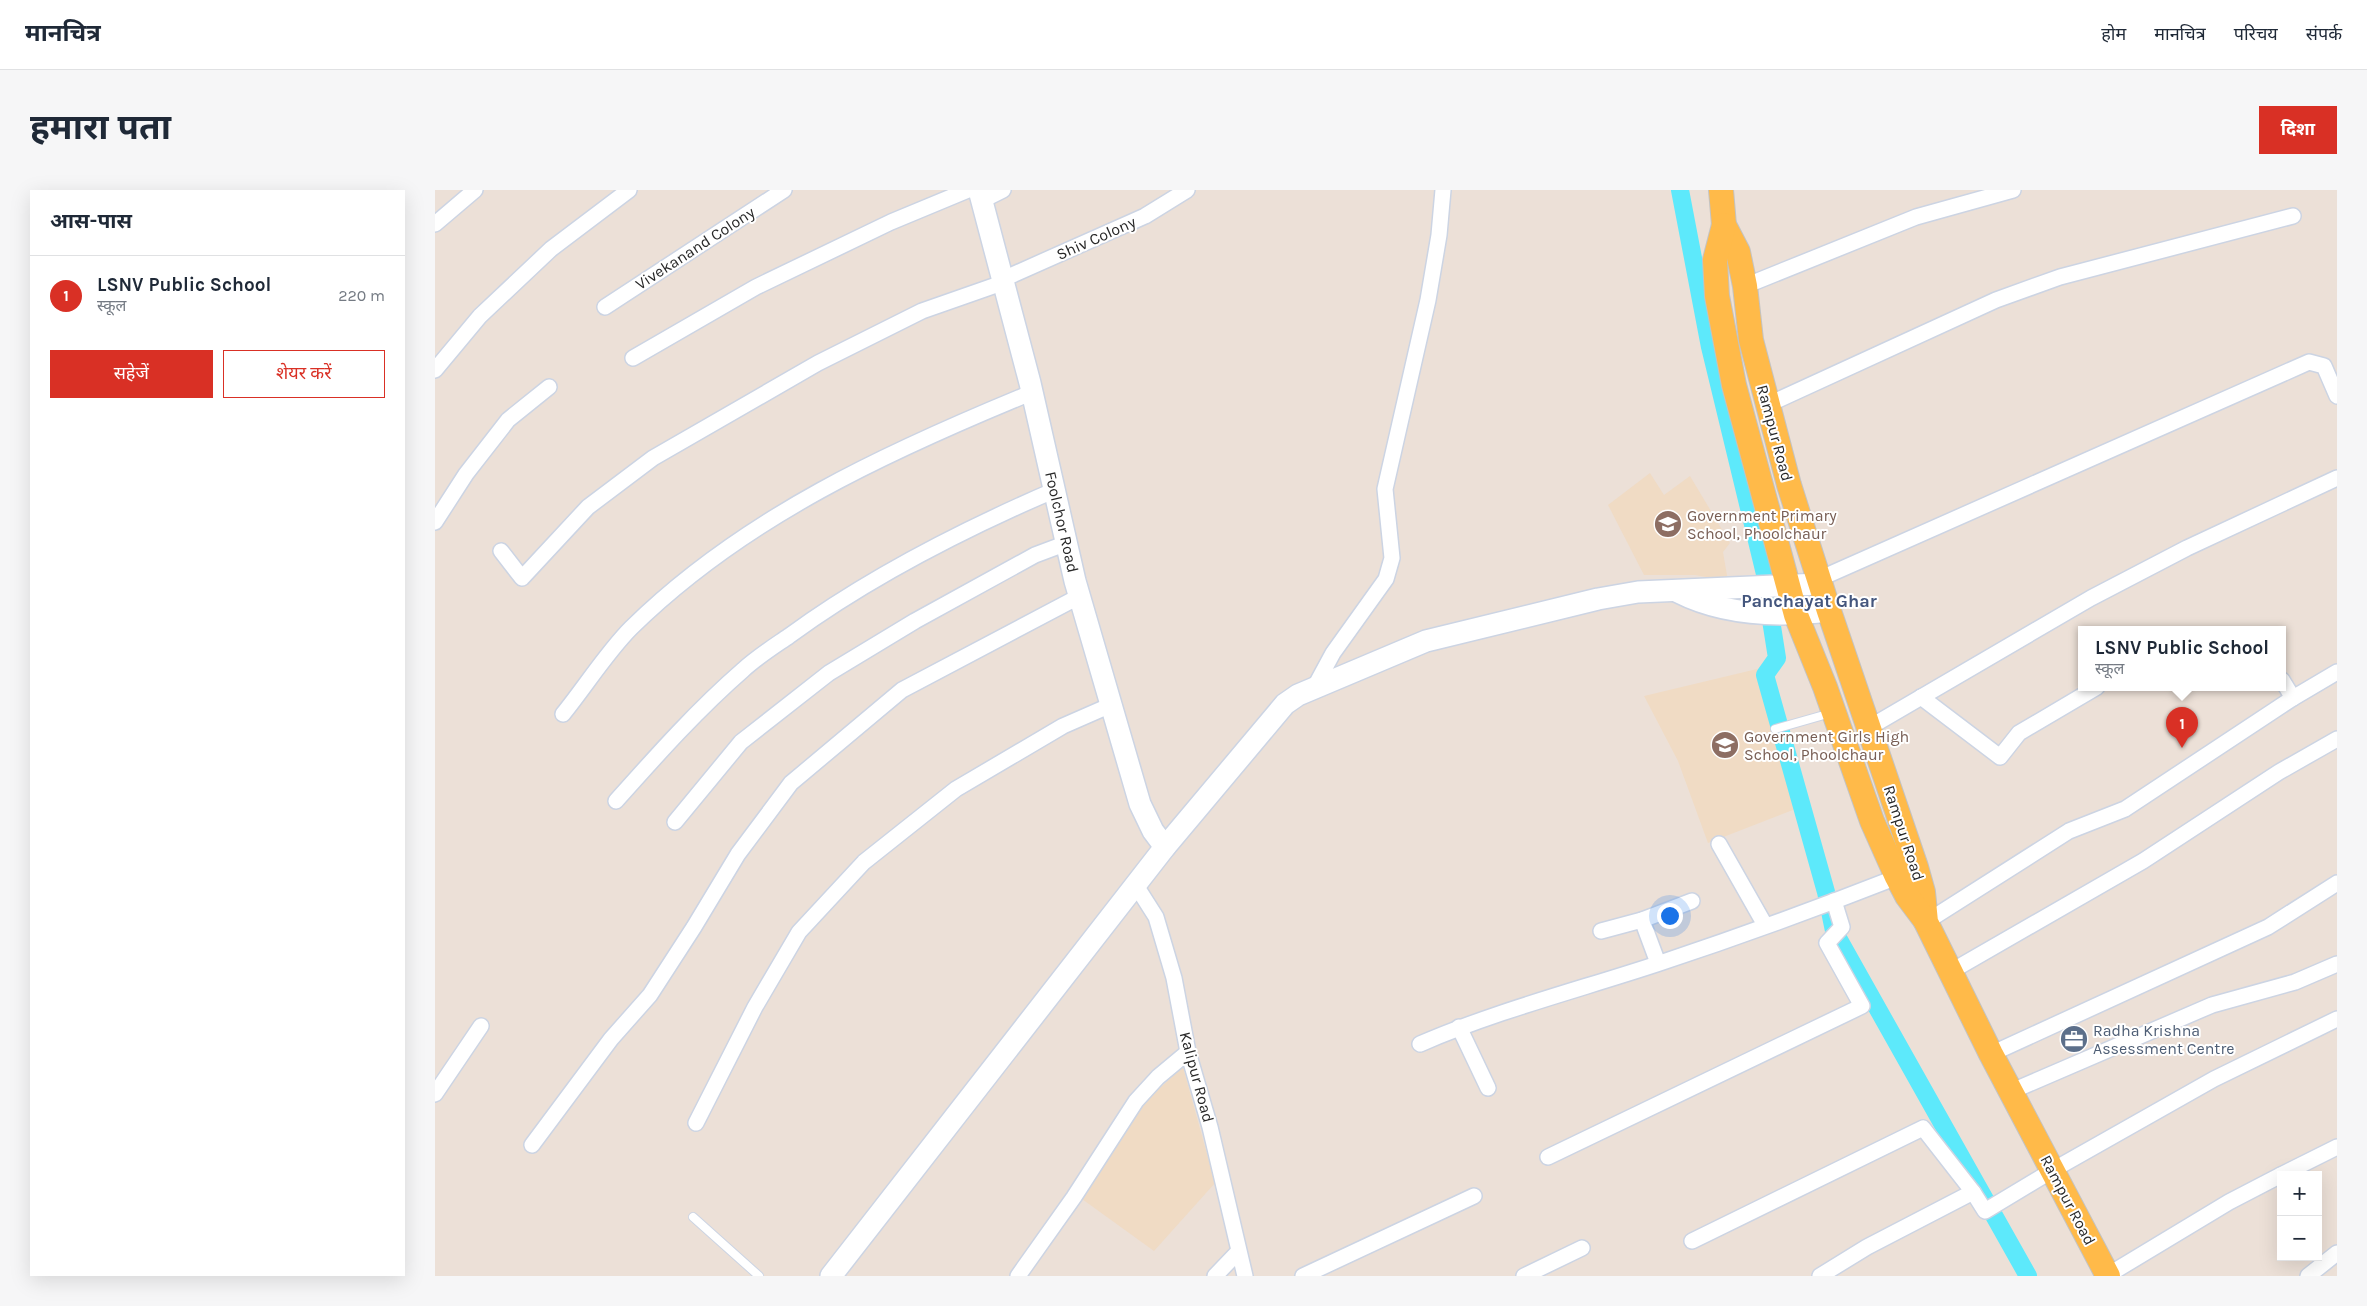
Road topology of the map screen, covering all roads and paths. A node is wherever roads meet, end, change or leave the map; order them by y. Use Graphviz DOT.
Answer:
graph roads {
  1 [pos="475,190"];
  2 [pos="629,190"];
  3 [pos="784,190"];
  4 [pos="1003,190"];
  5 [pos="1187,190"];
  6 [pos="1443,190"];
  7 [pos="1721,190"];
  8 [pos="2013,190"];
  9 [pos="976,194"];
  10 [pos="2293,216"];
  11 [pos="435,224"];
  12 [pos="1724,225"];
  13 [pos="1002,281"];
  14 [pos="1745,286"];
  15 [pos="605,307"];
  16 [pos="633,358"];
  17 [pos="435,370"];
  18 [pos="549,387"];
  19 [pos="1033,392"];
  20 [pos="2337,396"];
  21 [pos="1767,405"];
  22 [pos="2337,478"];
  23 [pos="1055,490"];
  24 [pos="435,522"];
  25 [pos="1067,543"];
  26 [pos="501,551"];
  27 [pos="1820,582"];
  28 [pos="1788,585"];
  29 [pos="1675,591"];
  30 [pos="1080,596"];
  31 [pos="1829,611"];
  32 [pos="1796,615"];
  33 [pos="2337,672"];
  34 [pos="2286,687"];
  35 [pos="1313,690"];
  36 [pos="2090,691"];
  37 [pos="1921,697"];
  38 [pos="2293,698"];
  39 [pos="1111,705"];
  40 [pos="1834,712"];
  41 [pos="563,714"];
  42 [pos="1870,727"];
  43 [pos="1775,729"];
  44 [pos="2337,739"];
  45 [pos="616,801"];
  46 [pos="675,822"];
  47 [pos="1719,844"];
  48 [pos="1165,847"];
  49 [pos="1897,877"];
  50 [pos="2337,883"];
  51 [pos="1135,884"];
  52 [pos="1691,901"];
  53 [pos="1828,903"];
  54 [pos="1642,920"];
  55 [pos="1926,922"];
  56 [pos="1765,925"];
  57 [pos="1601,931"];
  58 [pos="1658,963"];
  59 [pos="2337,964"];
  60 [pos="1950,972"];
  61 [pos="2337,1019"];
  62 [pos="481,1026"];
  63 [pos="1459,1027"];
  64 [pos="1420,1044"];
  65 [pos="1188,1052"];
  66 [pos="1991,1054"];
  67 [pos="1488,1088"];
  68 [pos="2011,1092"];
  69 [pos="435,1094"];
  70 [pos="696,1123"];
  71 [pos="532,1145"];
  72 [pos="2337,1147"];
  73 [pos="1548,1157"];
  74 [pos="2053,1170"];
  75 [pos="2289,1171"];
  76 [pos="2277,1177"];
  77 [pos="1973,1192"];
  78 [pos="1474,1196"];
  79 [pos="693,1217"];
  80 [pos="1692,1241"];
  81 [pos="1582,1248"];
  82 [pos="1238,1252"];
  83 [pos="2337,1254"];
  84 [pos="759,1276"];
  85 [pos="831,1276"];
  86 [pos="1018,1276"];
  87 [pos="1215,1276"];
  88 [pos="1245,1276"];
  89 [pos="1303,1276"];
  90 [pos="1524,1276"];
  91 [pos="1820,1276"];
  92 [pos="2108,1276"];
  93 [pos="2309,1276"];
  1 -- 11 [label="street"];
  2 -- 17 [label="street"];
  3 -- 15 [label="street, Vivekanand Colony"];
  4 -- 9 [label="street"];
  5 -- 13 [label="street, Shiv Colony"];
  6 -- 35 [label="street"];
  7 -- 12 [label="main road, Rampur Road"];
  8 -- 14 [label="street"];
  9 -- 13 [label="main road, Foolchor Road"];
  9 -- 16 [label="street"];
  10 -- 21 [label="street"];
  12 -- 14 [label="main road, Rampur Road"];
  12 -- 28 [label="main road"];
  13 -- 19 [label="main road, Foolchor Road"];
  13 -- 26 [label="street, Shiv Colony"];
  14 -- 21 [label="main road, Rampur Road"];
  18 -- 24 [label="street"];
  19 -- 23 [label="main road, Foolchor Road"];
  19 -- 41 [label="street"];
  20 -- 27 [label="street"];
  21 -- 27 [label="main road, Rampur Road"];
  22 -- 37 [label="street"];
  23 -- 25 [label="main road, Foolchor Road"];
  23 -- 45 [label="street"];
  25 -- 30 [label="main road, Foolchor Road"];
  25 -- 46 [label="street"];
  27 -- 28 [label="main road"];
  27 -- 31 [label="main road, Rampur Road"];
  28 -- 29 [label="main road"];
  28 -- 32 [label="main road"];
  29 -- 32 [label="main road"];
  29 -- 35 [label="main road"];
  30 -- 39 [label="main road, Foolchor Road"];
  30 -- 71 [label="street"];
  31 -- 32 [label="main road"];
  31 -- 42 [label="main road, Rampur Road"];
  32 -- 40 [label="main road"];
  33 -- 38 [label="street"];
  34 -- 38 [label="street"];
  35 -- 48 [label="main road"];
  36 -- 37 [label="street"];
  37 -- 42 [label="street"];
  38 -- 55 [label="street"];
  39 -- 48 [label="main road, Foolchor Road"];
  39 -- 70 [label="street"];
  40 -- 43 [label="lane"];
  40 -- 49 [label="main road"];
  42 -- 55 [label="main road, Rampur Road"];
  44 -- 60 [label="street"];
  47 -- 56 [label="street"];
  48 -- 51 [label="main road"];
  49 -- 53 [label="street"];
  49 -- 55 [label="main road"];
  50 -- 66 [label="street"];
  51 -- 65 [label="street, Kalipur Road"];
  51 -- 85 [label="main road"];
  52 -- 54 [label="street"];
  53 -- 56 [label="street"];
  53 -- 73 [label="street"];
  54 -- 57 [label="street"];
  54 -- 58 [label="street"];
  55 -- 60 [label="main road, Rampur Road"];
  56 -- 58 [label="street"];
  58 -- 63 [label="street"];
  59 -- 68 [label="street"];
  60 -- 66 [label="main road, Rampur Road"];
  61 -- 74 [label="street"];
  62 -- 69 [label="street"];
  63 -- 64 [label="street"];
  63 -- 67 [label="street"];
  65 -- 82 [label="street, Kalipur Road"];
  65 -- 86 [label="street"];
  66 -- 68 [label="main road, Rampur Road"];
  68 -- 74 [label="main road, Rampur Road"];
  72 -- 75 [label="street"];
  74 -- 77 [label="street"];
  74 -- 92 [label="main road, Rampur Road"];
  76 -- 92 [label="street"];
  77 -- 80 [label="street"];
  77 -- 91 [label="street"];
  78 -- 89 [label="street"];
  79 -- 84 [label="lane"];
  81 -- 90 [label="street"];
  82 -- 87 [label="street"];
  82 -- 88 [label="street, Kalipur Road"];
  83 -- 93 [label="street"];
}
